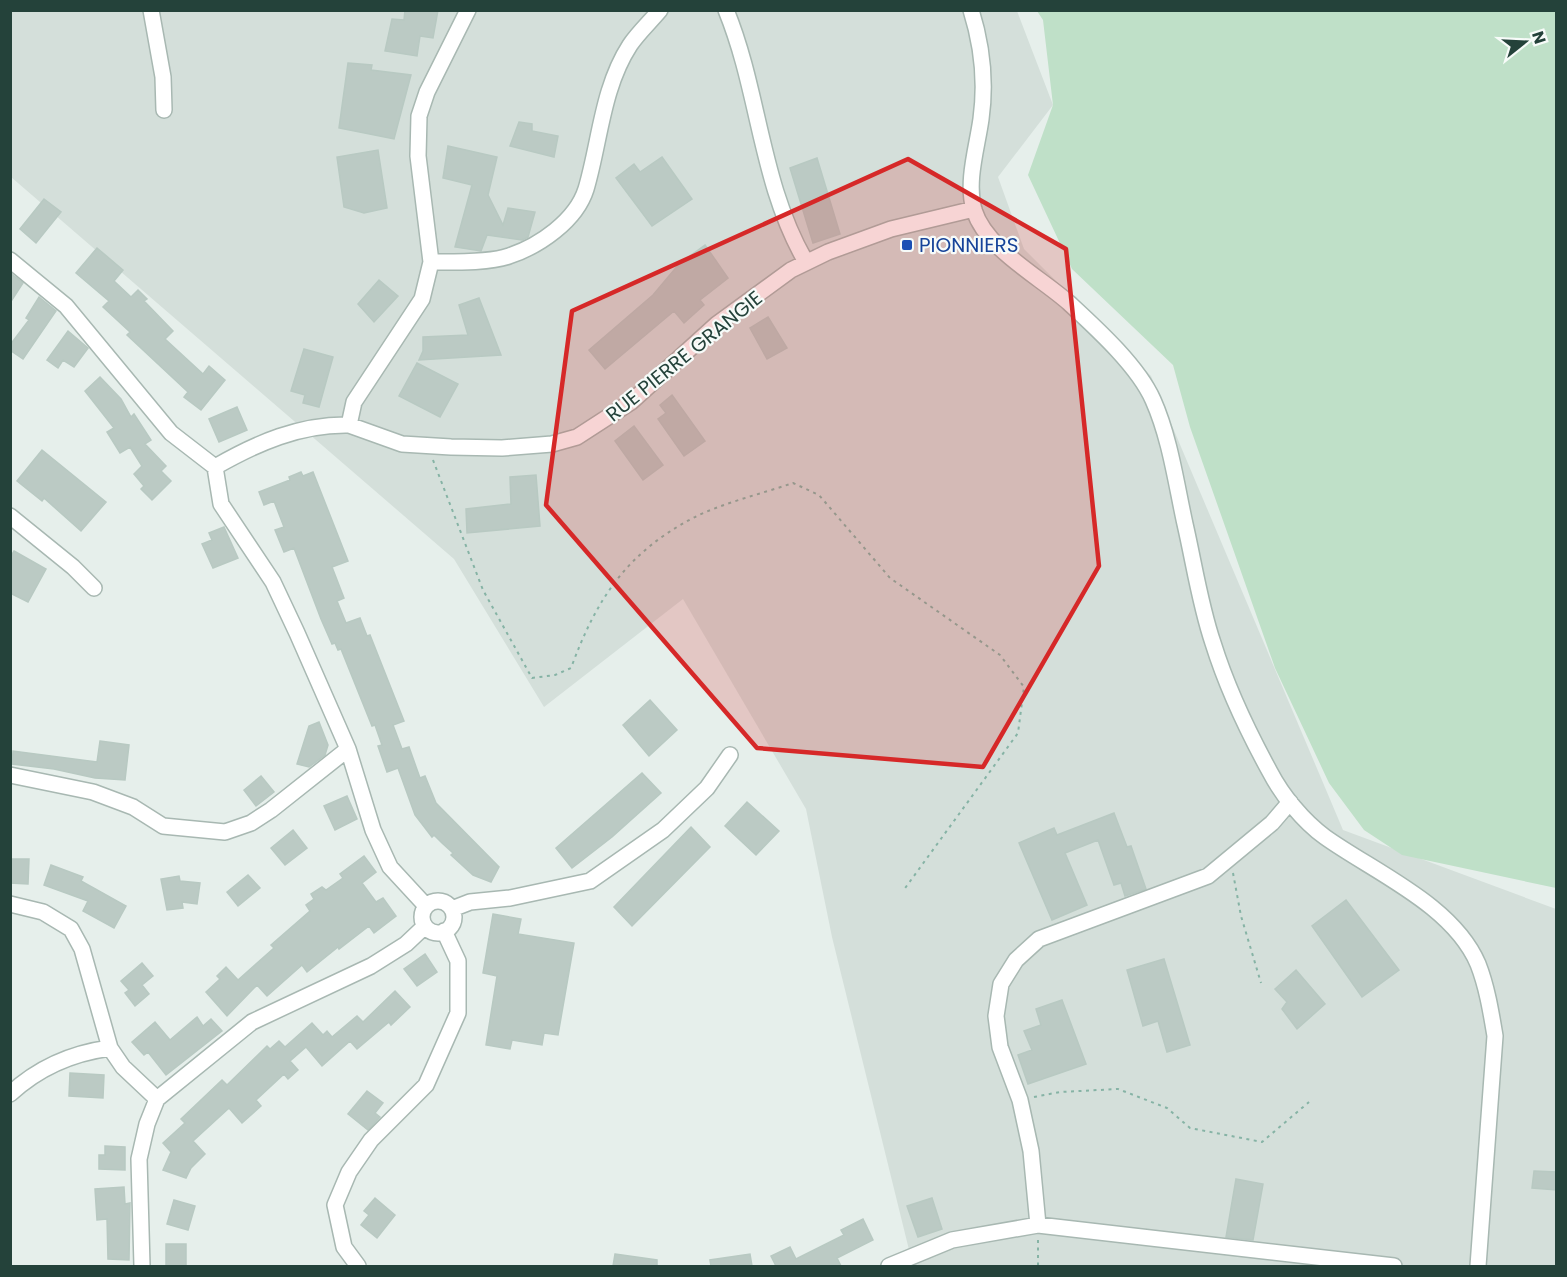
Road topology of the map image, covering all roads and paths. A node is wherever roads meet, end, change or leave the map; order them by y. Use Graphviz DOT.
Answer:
graph roads {
  1 [pos="151,10"];
  2 [pos="468,10"];
  3 [pos="660,10"];
  4 [pos="726,10"];
  5 [pos="971,10"];
  6 [pos="164,110"];
  7 [pos="974,209"];
  8 [pos="10,260"];
  9 [pos="431,262"];
  10 [pos="806,262"];
  11 [pos="349,425"];
  12 [pos="428,446"];
  13 [pos="215,467"];
  14 [pos="12,519"];
  15 [pos="94,588"];
  16 [pos="348,749"];
  17 [pos="730,755"];
  18 [pos="10,775"];
  19 [pos="1290,802"];
  20 [pos="1230,858"];
  21 [pos="903,891"];
  22 [pos="10,904"];
  23 [pos="426,906"];
  24 [pos="452,909"];
  25 [pos="425,926"];
  26 [pos="444,931"];
  27 [pos="1261,982"];
  28 [pos="110,1048"];
  29 [pos="10,1094"];
  30 [pos="157,1100"];
  31 [pos="1020,1100"];
  32 [pos="1309,1102"];
  33 [pos="1038,1225"];
  34 [pos="142,1266"];
  35 [pos="358,1266"];
  36 [pos="889,1266"];
  37 [pos="1038,1266"];
  38 [pos="1394,1266"];
  39 [pos="1478,1266"];
  1 -- 6 [label="street"];
  2 -- 9 [label="street"];
  3 -- 9 [label="street"];
  4 -- 10 [label="street"];
  5 -- 7 [label="street"];
  7 -- 10 [label="street, RUE PIERRE GRANGIE"];
  7 -- 19 [label="street"];
  8 -- 13 [label="street"];
  9 -- 11 [label="street"];
  10 -- 12 [label="street, RUE PIERRE GRANGIE"];
  11 -- 12 [label="street, RUE PIERRE GRANGIE"];
  11 -- 13 [label="street"];
  12 -- 21 [label="path"];
  13 -- 16 [label="street"];
  14 -- 15 [label="street"];
  16 -- 18 [label="street"];
  16 -- 23 [label="street"];
  17 -- 24 [label="street"];
  19 -- 20 [label="street"];
  19 -- 39 [label="street"];
  20 -- 27 [label="path"];
  20 -- 31 [label="street"];
  22 -- 28 [label="street"];
  23 -- 24 [label="street"];
  23 -- 25 [label="street"];
  24 -- 26 [label="street"];
  25 -- 26 [label="street"];
  25 -- 30 [label="street"];
  26 -- 35 [label="street"];
  28 -- 29 [label="street"];
  28 -- 30 [label="street"];
  30 -- 34 [label="street"];
  31 -- 32 [label="path"];
  31 -- 33 [label="street"];
  33 -- 36 [label="street"];
  33 -- 37 [label="path"];
  33 -- 38 [label="street"];
}
